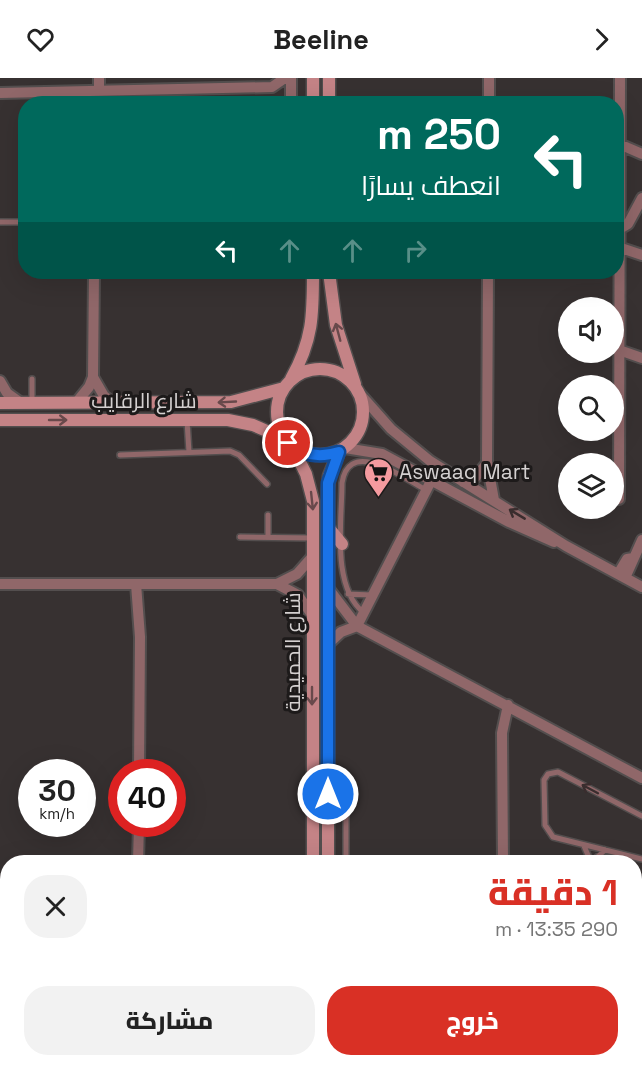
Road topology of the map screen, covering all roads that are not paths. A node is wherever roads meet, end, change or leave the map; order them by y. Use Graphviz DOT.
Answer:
graph roads {
  1 [pos="99,78"];
  2 [pos="285,78"];
  3 [pos="291,78"];
  4 [pos="313,78"];
  5 [pos="329,78"];
  6 [pos="489,78"];
  7 [pos="620,78"];
  8 [pos="272,87"];
  9 [pos="97,91"];
  10 [pos="0,93"];
  11 [pos="96,96"];
  12 [pos="282,96"];
  13 [pos="291,96"];
  14 [pos="313,96"];
  15 [pos="329,96"];
  16 [pos="489,96"];
  17 [pos="620,96"];
  18 [pos="624,146"];
  19 [pos="642,154"];
  20 [pos="642,198"];
  21 [pos="0,222"];
  22 [pos="18,222"];
  23 [pos="624,226"];
  24 [pos="624,249"];
  25 [pos="642,255"];
  26 [pos="94,279"];
  27 [pos="313,279"];
  28 [pos="330,279"];
  29 [pos="488,279"];
  30 [pos="618,279"];
  31 [pos="618,297"];
  32 [pos="624,352"];
  33 [pos="642,358"];
  34 [pos="619,363"];
  35 [pos="93,377"];
  36 [pos="32,379"];
  37 [pos="0,381"];
  38 [pos="286,385"];
  39 [pos="358,391"];
  40 [pos="0,403"];
  41 [pos="27,403"];
  42 [pos="76,403"];
  43 [pos="113,403"];
  44 [pos="0,420"];
  45 [pos="187,420"];
  46 [pos="289,442"];
  47 [pos="342,450"];
  48 [pos="189,452"];
  49 [pos="619,453"];
  50 [pos="120,455"];
  51 [pos="487,462"];
  52 [pos="463,482"];
  53 [pos="267,484"];
  54 [pos="429,486"];
  55 [pos="494,500"];
  56 [pos="268,515"];
  57 [pos="328,527"];
  58 [pos="240,537"];
  59 [pos="268,537"];
  60 [pos="313,538"];
  61 [pos="642,540"];
  62 [pos="342,544"];
  63 [pos="566,546"];
  64 [pos="312,557"];
  65 [pos="622,576"];
  66 [pos="0,584"];
  67 [pos="140,584"];
  68 [pos="277,584"];
  69 [pos="642,587"];
  70 [pos="328,588"];
  71 [pos="347,594"];
  72 [pos="373,595"];
  73 [pos="364,613"];
  74 [pos="312,615"];
  75 [pos="357,626"];
  76 [pos="328,644"];
  77 [pos="508,705"];
  78 [pos="139,759"];
  79 [pos="642,778"];
  80 [pos="328,794"];
  81 [pos="642,816"];
  82 [pos="139,837"];
  83 [pos="584,846"];
  84 [pos="605,850"];
  85 [pos="138,855"];
  86 [pos="313,855"];
  87 [pos="328,855"];
  88 [pos="346,855"];
  89 [pos="503,855"];
  90 [pos="588,855"];
  91 [pos="600,855"];
  92 [pos="626,855"];
  1 -- 9 [label="street"];
  2 -- 8 [label="street"];
  3 -- 13 [label="street"];
  4 -- 14 [label="street"];
  5 -- 15 [label="street"];
  6 -- 16 [label="street"];
  7 -- 17 [label="street"];
  8 -- 9 [label="street"];
  8 -- 12 [label="street"];
  9 -- 10 [label="street"];
  9 -- 11 [label="street"];
  18 -- 19 [label="street"];
  20 -- 23 [label="street"];
  21 -- 22 [label="lane"];
  24 -- 25 [label="street"];
  26 -- 35 [label="street"];
  27 -- 38 [label="street"];
  39 -- 28 [label="street, one-way"];
  29 -- 51 [label="street"];
  30 -- 31 [label="street"];
  32 -- 33 [label="street"];
  34 -- 49 [label="street"];
  35 -- 42 [label="street"];
  35 -- 43 [label="street"];
  36 -- 41 [label="lane"];
  37 -- 41 [label="street"];
  38 -- 39 [label="street"];
  38 -- 43 [label="street, شارع الرقايب, one-way"];
  38 -- 46 [label="street"];
  39 -- 47 [label="street"];
  39 -- 52 [label="street"];
  40 -- 41 [label="street, شارع الرقايب"];
  41 -- 42 [label="street, شارع الرقايب"];
  42 -- 43 [label="street, شارع الرقايب"];
  44 -- 45 [label="street, شارع الرقايب, one-way"];
  45 -- 46 [label="street, شارع الرقايب"];
  45 -- 48 [label="lane"];
  46 -- 47 [label="street"];
  46 -- 60 [label="street, شارع الحميدية, one-way"];
  47 -- 54 [label="street"];
  47 -- 57 [label="street, شارع الحميدية"];
  48 -- 50 [label="lane"];
  48 -- 53 [label="lane"];
  51 -- 52 [label="street"];
  51 -- 55 [label="street"];
  52 -- 55 [label="street"];
  54 -- 62 [label="lane"];
  54 -- 63 [label="street"];
  54 -- 72 [label="street"];
  63 -- 55 [label="street, one-way"];
  56 -- 59 [label="lane"];
  57 -- 62 [label="street"];
  57 -- 70 [label="street, شارع الحميدية"];
  58 -- 59 [label="lane"];
  59 -- 60 [label="lane"];
  60 -- 64 [label="street, شارع الحميدية"];
  61 -- 65 [label="street"];
  62 -- 71 [label="lane"];
  63 -- 65 [label="street"];
  64 -- 68 [label="street"];
  64 -- 74 [label="street, شارع الحميدية"];
  65 -- 69 [label="street"];
  66 -- 67 [label="street"];
  67 -- 68 [label="street"];
  67 -- 78 [label="street"];
  68 -- 74 [label="street"];
  70 -- 75 [label="street"];
  70 -- 76 [label="street, شارع الحميدية"];
  71 -- 72 [label="lane"];
  71 -- 73 [label="lane"];
  72 -- 73 [label="street"];
  73 -- 75 [label="street"];
  74 -- 86 [label="street, شارع الحميدية, one-way"];
  75 -- 76 [label="street"];
  75 -- 77 [label="street"];
  76 -- 80 [label="street, شارع الحميدية"];
  77 -- 79 [label="street"];
  77 -- 89 [label="street"];
  80 -- 87 [label="street, شارع الحميدية"];
  80 -- 88 [label="lane"];
  81 -- 83 [label="lane, one-way"];
  82 -- 85 [label="street"];
  83 -- 84 [label="lane"];
  83 -- 90 [label="lane"];
  84 -- 91 [label="lane"];
  84 -- 92 [label="lane"];
}
